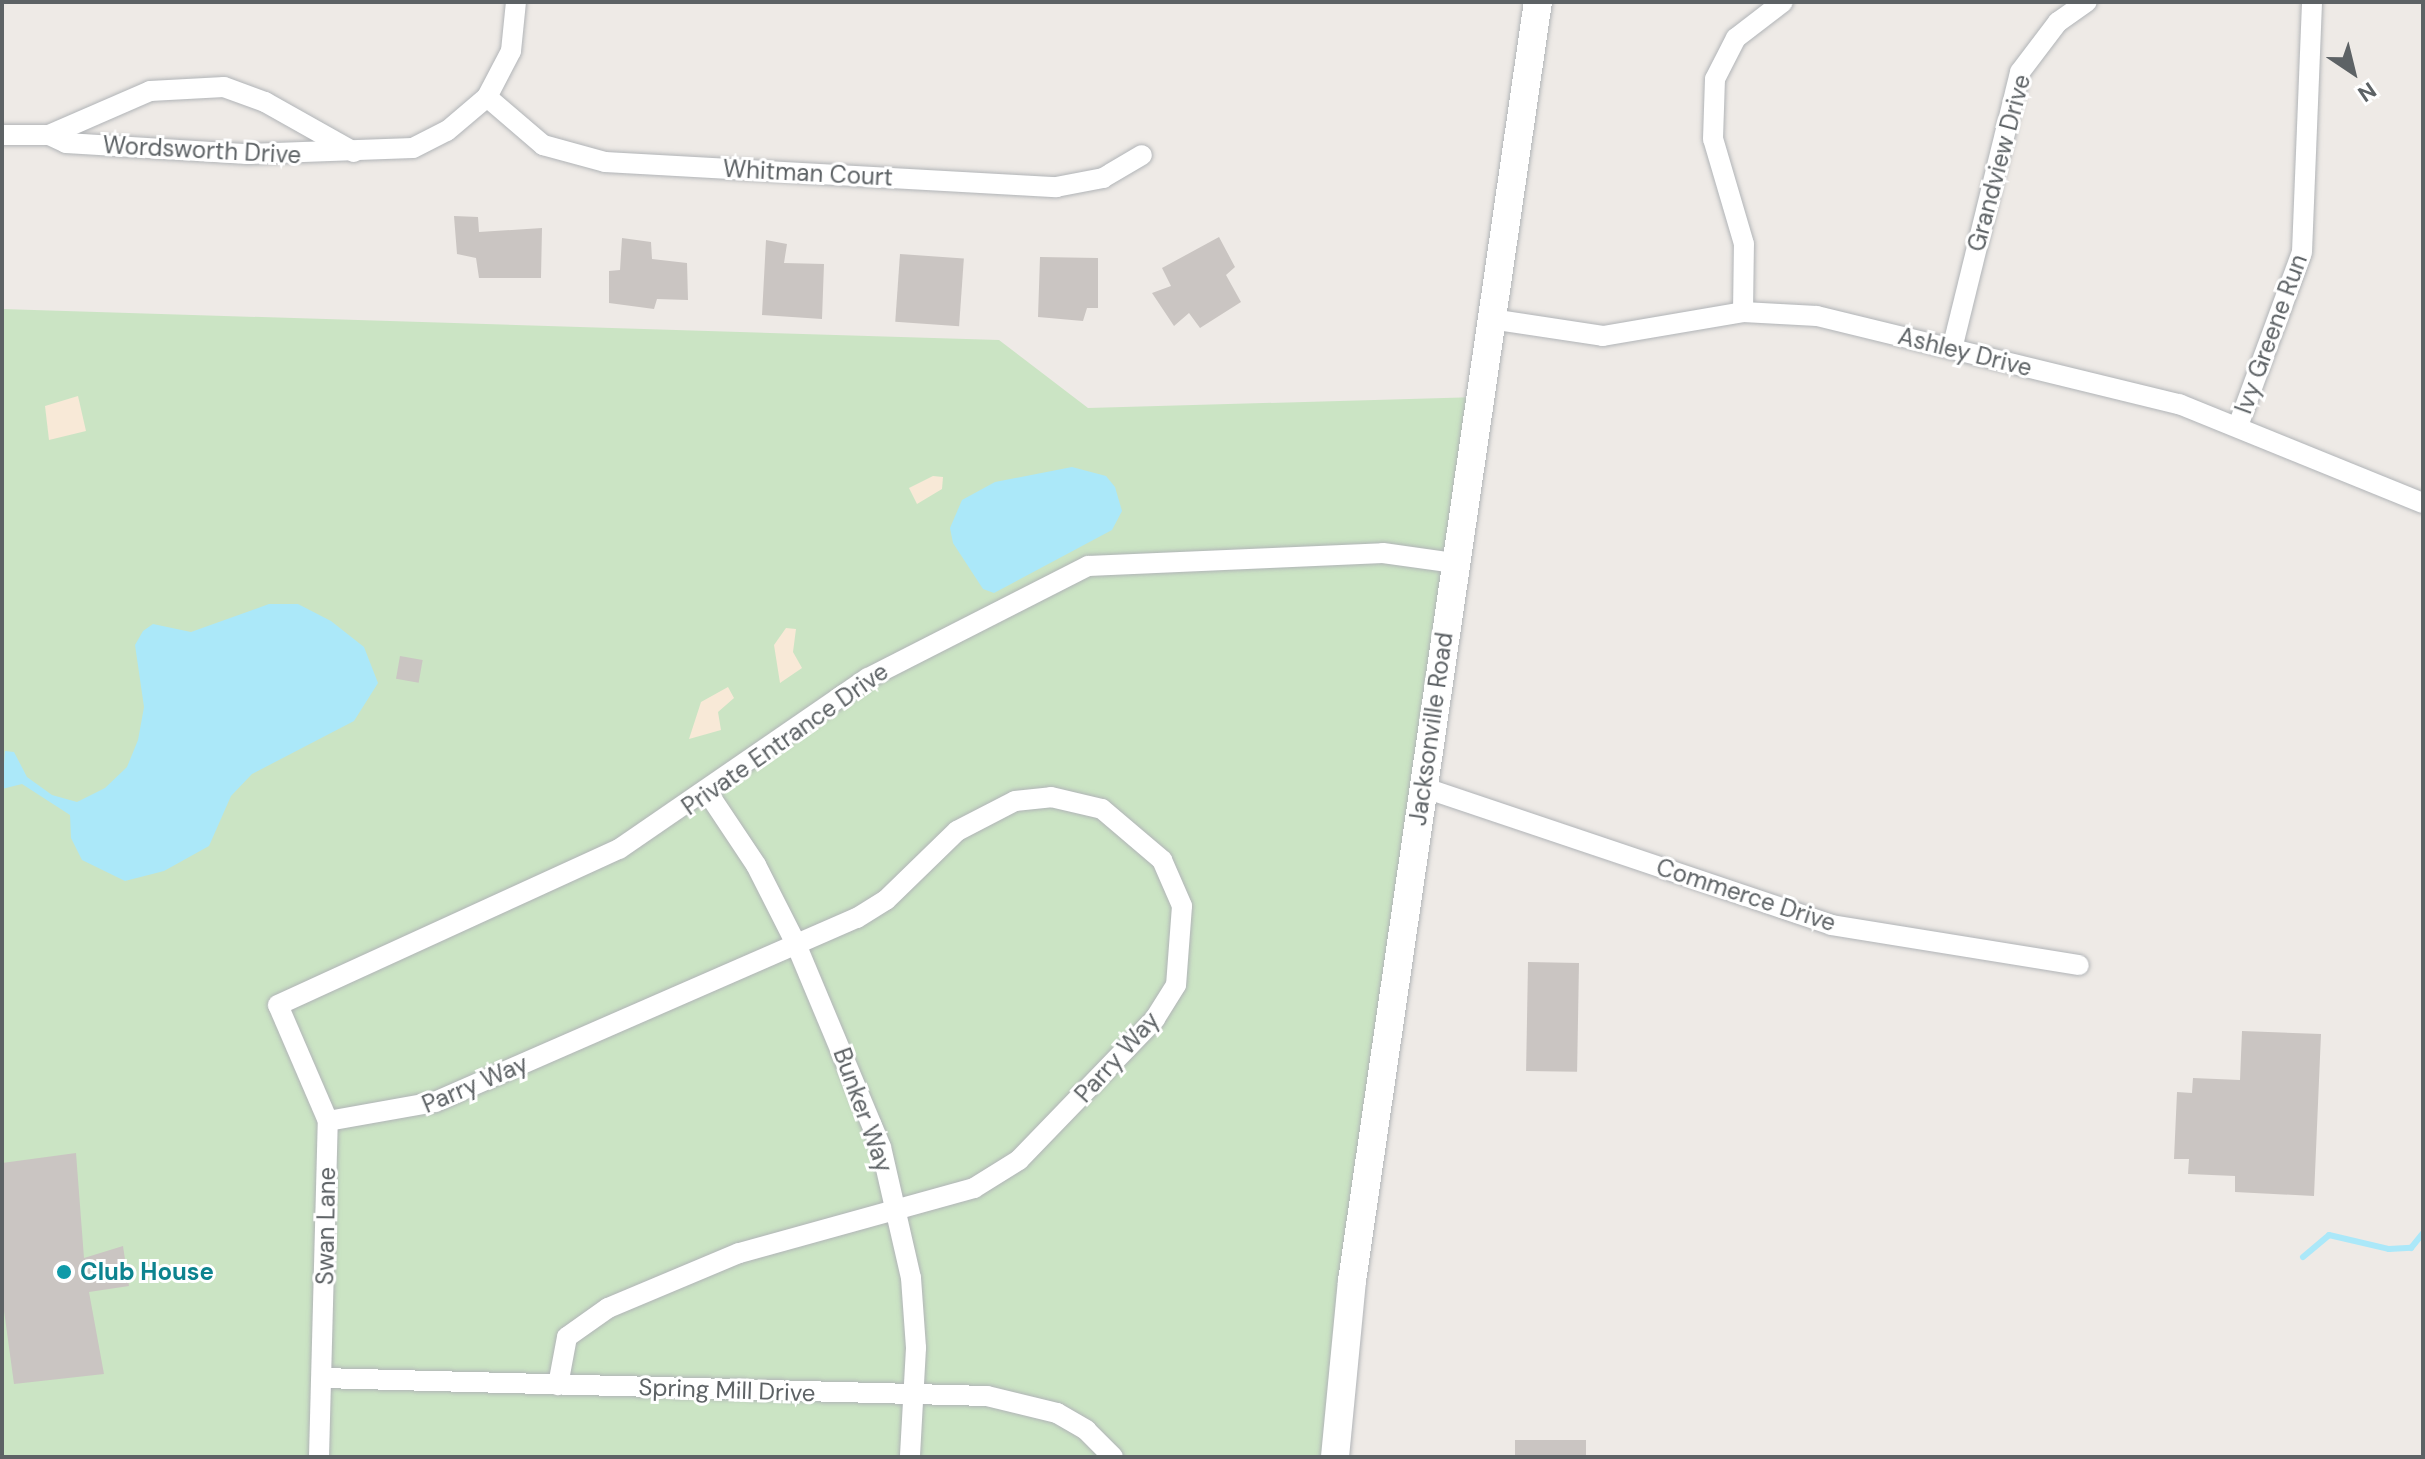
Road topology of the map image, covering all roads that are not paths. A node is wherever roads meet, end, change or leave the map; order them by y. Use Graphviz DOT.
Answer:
graph roads {
  1 [pos="516,2"];
  2 [pos="1538,2"];
  3 [pos="1783,2"];
  4 [pos="2087,2"];
  5 [pos="2312,2"];
  6 [pos="487,97"];
  7 [pos="2,135"];
  8 [pos="49,135"];
  9 [pos="358,154"];
  10 [pos="1142,155"];
  11 [pos="1743,312"];
  12 [pos="1491,319"];
  13 [pos="1952,349"];
  14 [pos="2238,426"];
  15 [pos="2423,503"];
  16 [pos="1455,563"];
  17 [pos="1422,787"];
  18 [pos="708,793"];
  19 [pos="796,944"];
  20 [pos="2079,965"];
  21 [pos="278,1005"];
  22 [pos="328,1121"];
  23 [pos="896,1210"];
  24 [pos="322,1378"];
  25 [pos="558,1385"];
  26 [pos="913,1396"];
  27 [pos="319,1457"];
  28 [pos="910,1457"];
  29 [pos="1113,1457"];
  30 [pos="1335,1457"];
  1 -- 6 [label="street, Wordsworth Drive"];
  2 -- 12 [label="main road, Jacksonville Road"];
  3 -- 11 [label="street"];
  4 -- 13 [label="street, Grandview Drive"];
  5 -- 14 [label="street, Ivy Greene Run"];
  6 -- 9 [label="street, Wordsworth Drive"];
  6 -- 10 [label="street, Whitman Court"];
  7 -- 8 [label="street, Wordsworth Drive"];
  8 -- 9 [label="street, Wordsworth Drive"];
  8 -- 9 [label="street, Wordsworth Drive"];
  11 -- 12 [label="street, Ashley Drive"];
  11 -- 13 [label="street, Ashley Drive"];
  12 -- 16 [label="main road, Jacksonville Road"];
  13 -- 14 [label="street, Ashley Drive"];
  14 -- 15 [label="street, Ashley Drive"];
  16 -- 17 [label="main road, Jacksonville Road"];
  16 -- 18 [label="street, Private Entrance Drive"];
  17 -- 20 [label="street, Commerce Drive"];
  17 -- 30 [label="main road, Jacksonville Road"];
  18 -- 19 [label="street, Bunker Way"];
  18 -- 21 [label="street, Private Entrance Drive"];
  19 -- 22 [label="street, Parry Way"];
  19 -- 23 [label="street, Bunker Way"];
  19 -- 23 [label="street, Parry Way"];
  21 -- 22 [label="street, Swan Lane"];
  22 -- 24 [label="street, Swan Lane"];
  23 -- 25 [label="street, Parry Way"];
  23 -- 26 [label="street, Bunker Way"];
  24 -- 25 [label="street, Spring Mill Drive"];
  24 -- 27 [label="street, Swan Lane"];
  25 -- 26 [label="street, Spring Mill Drive"];
  26 -- 28 [label="street, Bunker Way"];
  26 -- 29 [label="street, Spring Mill Drive"];
}
